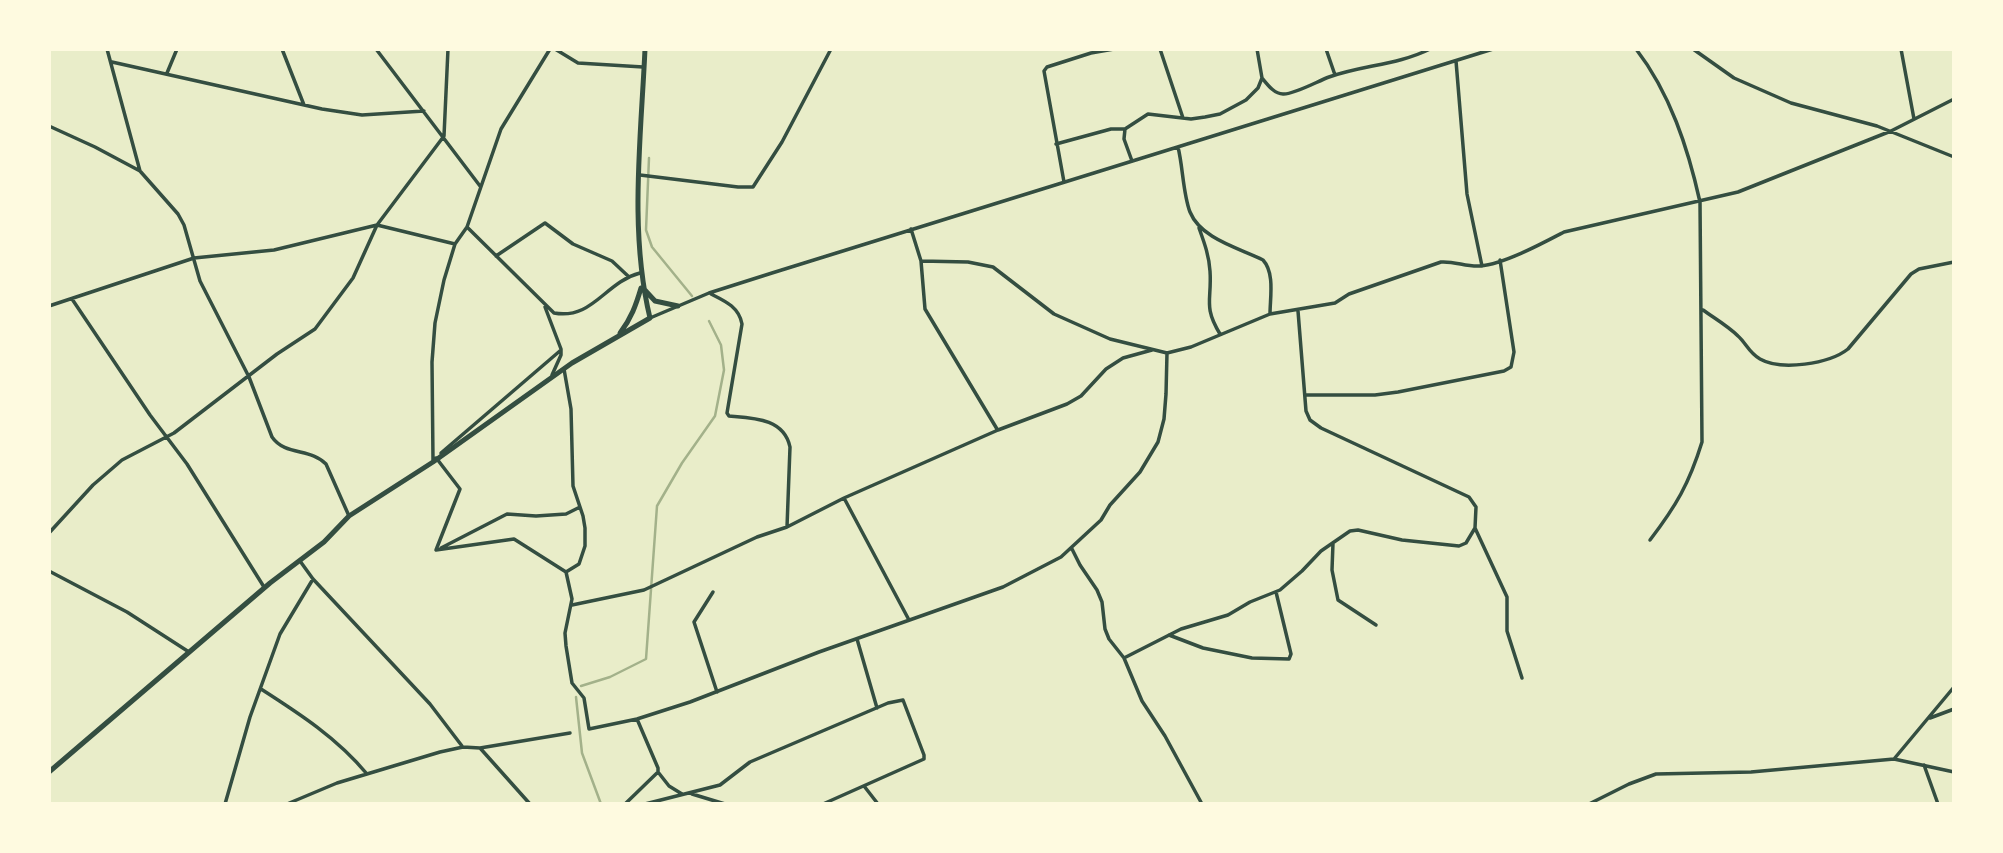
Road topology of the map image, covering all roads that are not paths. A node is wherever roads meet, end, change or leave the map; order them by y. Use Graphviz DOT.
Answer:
graph roads {
  1 [pos="107,49"];
  2 [pos="177,49"];
  3 [pos="282,49"];
  4 [pos="376,49"];
  5 [pos="448,49"];
  6 [pos="553,49"];
  7 [pos="645,49"];
  8 [pos="831,49"];
  9 [pos="1114,49"];
  10 [pos="1160,49"];
  11 [pos="1256,49"];
  12 [pos="1326,49"];
  13 [pos="1430,49"];
  14 [pos="1493,49"];
  15 [pos="1636,49"];
  16 [pos="1693,49"];
  17 [pos="1901,49"];
  18 [pos="1100,50"];
  19 [pos="1484,50"];
  20 [pos="1456,61"];
  21 [pos="112,62"];
  22 [pos="644,68"];
  23 [pos="167,73"];
  24 [pos="1335,75"];
  25 [pos="1262,78"];
  26 [pos="1954,99"];
  27 [pos="304,105"];
  28 [pos="424,111"];
  29 [pos="1183,118"];
  30 [pos="1914,120"];
  31 [pos="49,126"];
  32 [pos="1125,129"];
  33 [pos="1891,131"];
  34 [pos="444,136"];
  35 [pos="1056,144"];
  36 [pos="1178,147"];
  37 [pos="1954,157"];
  38 [pos="1132,161"];
  39 [pos="140,172"];
  40 [pos="640,175"];
  41 [pos="1064,182"];
  42 [pos="480,186"];
  43 [pos="1700,202"];
  44 [pos="377,225"];
  45 [pos="1198,226"];
  46 [pos="467,227"];
  47 [pos="911,229"];
  48 [pos="455,244"];
  49 [pos="496,256"];
  50 [pos="194,258"];
  51 [pos="1500,260"];
  52 [pos="921,261"];
  53 [pos="1954,262"];
  54 [pos="1482,266"];
  55 [pos="640,273"];
  56 [pos="628,276"];
  57 [pos="642,285"];
  58 [pos="709,293"];
  59 [pos="72,299"];
  60 [pos="49,306"];
  61 [pos="544,306"];
  62 [pos="678,306"];
  63 [pos="1703,310"];
  64 [pos="1298,311"];
  65 [pos="1270,314"];
  66 [pos="650,318"];
  67 [pos="1220,334"];
  68 [pos="618,335"];
  69 [pos="1154,350"];
  70 [pos="561,351"];
  71 [pos="1167,353"];
  72 [pos="564,368"];
  73 [pos="552,376"];
  74 [pos="249,377"];
  75 [pos="1305,395"];
  76 [pos="998,430"];
  77 [pos="166,436"];
  78 [pos="437,460"];
  79 [pos="844,498"];
  80 [pos="580,507"];
  81 [pos="349,516"];
  82 [pos="787,527"];
  83 [pos="1475,528"];
  84 [pos="49,533"];
  85 [pos="1650,540"];
  86 [pos="1333,543"];
  87 [pos="1072,549"];
  88 [pos="436,550"];
  89 [pos="300,561"];
  90 [pos="49,571"];
  91 [pos="566,572"];
  92 [pos="313,579"];
  93 [pos="264,587"];
  94 [pos="713,592"];
  95 [pos="1276,592"];
  96 [pos="571,606"];
  97 [pos="909,620"];
  98 [pos="1376,625"];
  99 [pos="1169,635"];
  100 [pos="857,639"];
  101 [pos="189,652"];
  102 [pos="1124,658"];
  103 [pos="1522,678"];
  104 [pos="1954,687"];
  105 [pos="261,689"];
  106 [pos="717,692"];
  107 [pos="877,708"];
  108 [pos="1954,709"];
  109 [pos="636,719"];
  110 [pos="1928,719"];
  111 [pos="570,733"];
  112 [pos="463,747"];
  113 [pos="480,748"];
  114 [pos="1894,759"];
  115 [pos="1924,765"];
  116 [pos="49,772"];
  117 [pos="658,772"];
  118 [pos="1954,772"];
  119 [pos="367,774"];
  120 [pos="864,786"];
  121 [pos="690,793"];
  122 [pos="684,794"];
  123 [pos="225,804"];
  124 [pos="287,804"];
  125 [pos="530,804"];
  126 [pos="625,804"];
  127 [pos="645,804"];
  128 [pos="725,804"];
  129 [pos="823,804"];
  130 [pos="878,804"];
  131 [pos="1202,804"];
  132 [pos="1588,804"];
  133 [pos="1938,804"];
  1 -- 21 [label="street"];
  2 -- 23 [label="street"];
  3 -- 27 [label="street"];
  4 -- 28 [label="street"];
  5 -- 34 [label="street"];
  6 -- 22 [label="street"];
  6 -- 42 [label="street"];
  7 -- 22 [label="street"];
  8 -- 40 [label="street"];
  9 -- 18 [label="street"];
  10 -- 29 [label="street"];
  11 -- 25 [label="street"];
  12 -- 24 [label="street"];
  13 -- 24 [label="street"];
  14 -- 19 [label="street"];
  15 -- 43 [label="street"];
  16 -- 33 [label="street"];
  17 -- 30 [label="street"];
  18 -- 35 [label="street"];
  19 -- 20 [label="street"];
  20 -- 36 [label="street"];
  20 -- 54 [label="street"];
  21 -- 23 [label="street"];
  21 -- 39 [label="street"];
  22 -- 40 [label="street"];
  23 -- 27 [label="street"];
  24 -- 25 [label="street"];
  25 -- 29 [label="street"];
  26 -- 30 [label="street"];
  27 -- 28 [label="street"];
  28 -- 34 [label="street"];
  29 -- 32 [label="street"];
  30 -- 33 [label="street"];
  31 -- 39 [label="street"];
  32 -- 35 [label="street"];
  32 -- 38 [label="street"];
  33 -- 37 [label="street"];
  33 -- 43 [label="street"];
  34 -- 42 [label="street"];
  34 -- 44 [label="street"];
  35 -- 41 [label="street"];
  36 -- 38 [label="street"];
  36 -- 45 [label="street"];
  38 -- 41 [label="street"];
  39 -- 50 [label="street"];
  40 -- 55 [label="street"];
  41 -- 47 [label="street"];
  42 -- 46 [label="street"];
  43 -- 51 [label="street"];
  43 -- 63 [label="street"];
  44 -- 48 [label="street"];
  44 -- 50 [label="street"];
  44 -- 74 [label="street"];
  45 -- 65 [label="street"];
  45 -- 67 [label="street"];
  46 -- 48 [label="street"];
  46 -- 49 [label="street"];
  47 -- 52 [label="street"];
  47 -- 58 [label="street"];
  48 -- 70 [label="street"];
  49 -- 56 [label="street"];
  49 -- 61 [label="street"];
  50 -- 59 [label="street"];
  50 -- 74 [label="street"];
  51 -- 54 [label="street"];
  51 -- 75 [label="street"];
  52 -- 69 [label="street"];
  52 -- 76 [label="street"];
  53 -- 63 [label="street"];
  54 -- 64 [label="street"];
  55 -- 56 [label="street"];
  55 -- 57 [label="street"];
  56 -- 61 [label="street"];
  57 -- 62 [label="street"];
  57 -- 66 [label="street"];
  57 -- 68 [label="street"];
  58 -- 62 [label="street"];
  58 -- 82 [label="street"];
  59 -- 60 [label="street"];
  59 -- 77 [label="street"];
  61 -- 70 [label="street"];
  62 -- 66 [label="street"];
  63 -- 85 [label="street"];
  64 -- 65 [label="street"];
  64 -- 75 [label="street"];
  65 -- 67 [label="street"];
  66 -- 68 [label="street"];
  67 -- 71 [label="street"];
  68 -- 72 [label="street"];
  69 -- 71 [label="street"];
  69 -- 76 [label="street"];
  70 -- 73 [label="street"];
  71 -- 87 [label="street"];
  72 -- 73 [label="street"];
  72 -- 80 [label="street"];
  73 -- 78 [label="street"];
  74 -- 77 [label="street"];
  74 -- 81 [label="street"];
  75 -- 83 [label="street"];
  76 -- 79 [label="street"];
  77 -- 84 [label="street"];
  77 -- 93 [label="street"];
  78 -- 81 [label="street"];
  78 -- 88 [label="street"];
  79 -- 82 [label="street"];
  79 -- 97 [label="street"];
  80 -- 88 [label="street"];
  80 -- 91 [label="street"];
  81 -- 89 [label="street"];
  82 -- 96 [label="street"];
  83 -- 86 [label="street"];
  83 -- 103 [label="street"];
  86 -- 95 [label="street"];
  86 -- 98 [label="street"];
  87 -- 97 [label="street"];
  87 -- 102 [label="street"];
  88 -- 91 [label="street"];
  89 -- 92 [label="street"];
  89 -- 93 [label="street"];
  90 -- 101 [label="street"];
  91 -- 96 [label="street"];
  92 -- 105 [label="street"];
  92 -- 112 [label="street"];
  93 -- 101 [label="street"];
  94 -- 106 [label="street"];
  95 -- 99 [label="street"];
  95 -- 99 [label="street"];
  96 -- 109 [label="street"];
  97 -- 100 [label="street"];
  99 -- 102 [label="street"];
  100 -- 106 [label="street"];
  100 -- 107 [label="street"];
  101 -- 116 [label="street"];
  102 -- 131 [label="street"];
  104 -- 110 [label="street"];
  105 -- 119 [label="street"];
  105 -- 123 [label="street"];
  106 -- 109 [label="street"];
  107 -- 120 [label="street"];
  107 -- 121 [label="street"];
  108 -- 110 [label="street"];
  109 -- 117 [label="street"];
  110 -- 114 [label="street"];
  111 -- 113 [label="street"];
  112 -- 113 [label="street"];
  112 -- 119 [label="street"];
  113 -- 125 [label="street"];
  114 -- 115 [label="street"];
  114 -- 132 [label="street"];
  115 -- 118 [label="street"];
  115 -- 133 [label="street"];
  117 -- 122 [label="street"];
  117 -- 126 [label="street"];
  119 -- 124 [label="street"];
  120 -- 129 [label="street"];
  120 -- 130 [label="street"];
  121 -- 122 [label="street"];
  121 -- 128 [label="street"];
  122 -- 127 [label="street"];
}
